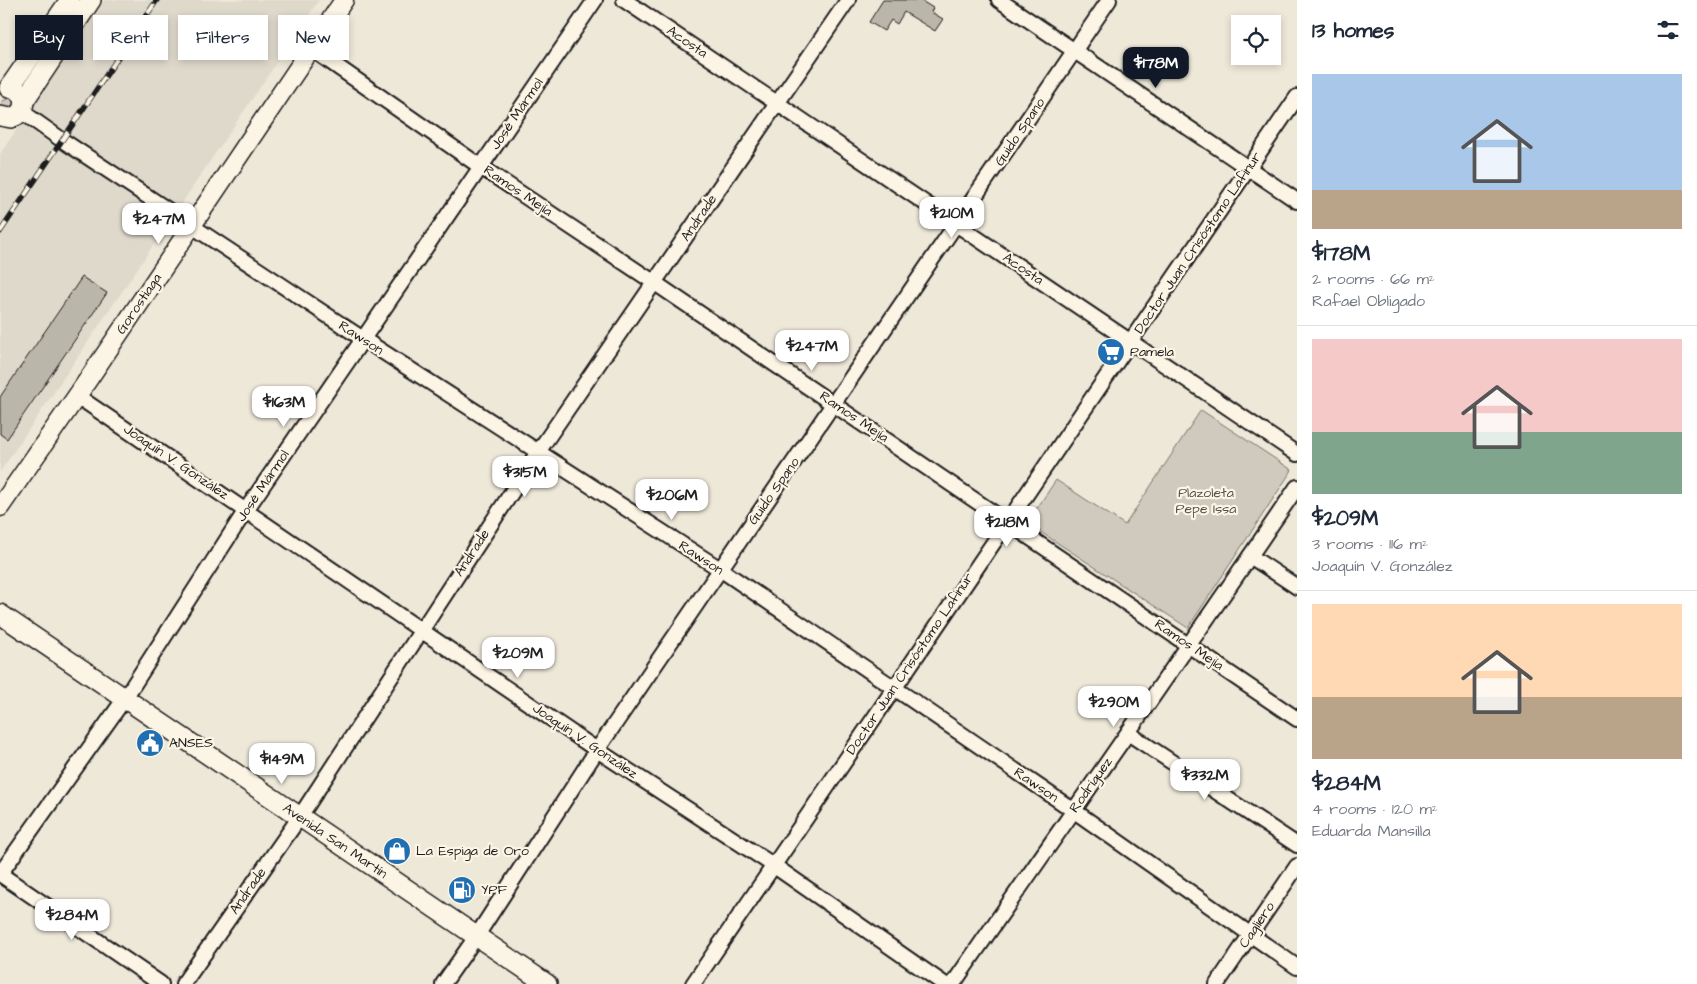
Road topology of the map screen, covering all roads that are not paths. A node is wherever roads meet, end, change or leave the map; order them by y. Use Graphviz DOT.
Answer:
graph roads {
  1 [pos="70,0"];
  2 [pos="91,0"];
  3 [pos="344,0"];
  4 [pos="595,0"];
  5 [pos="624,0"];
  6 [pos="848,0"];
  7 [pos="1000,0"];
  8 [pos="1109,0"];
  9 [pos="334,15"];
  10 [pos="1075,51"];
  11 [pos="304,60"];
  12 [pos="328,60"];
  13 [pos="4,89"];
  14 [pos="1297,96"];
  15 [pos="777,103"];
  16 [pos="14,112"];
  17 [pos="0,134"];
  18 [pos="481,167"];
  19 [pos="1248,168"];
  20 [pos="1297,201"];
  21 [pos="192,225"];
  22 [pos="957,225"];
  23 [pos="656,283"];
  24 [pos="363,339"];
  25 [pos="1130,341"];
  26 [pos="77,396"];
  27 [pos="834,404"];
  28 [pos="538,452"];
  29 [pos="1297,454"];
  30 [pos="1297,487"];
  31 [pos="0,507"];
  32 [pos="246,510"];
  33 [pos="1008,521"];
  34 [pos="1250,556"];
  35 [pos="720,570"];
  36 [pos="1297,588"];
  37 [pos="0,614"];
  38 [pos="422,629"];
  39 [pos="1190,646"];
  40 [pos="894,688"];
  41 [pos="125,698"];
  42 [pos="1297,719"];
  43 [pos="1128,733"];
  44 [pos="597,750"];
  45 [pos="1073,810"];
  46 [pos="299,818"];
  47 [pos="1297,845"];
  48 [pos="773,865"];
  49 [pos="1297,866"];
  50 [pos="0,874"];
  51 [pos="1249,934"];
  52 [pos="476,937"];
  53 [pos="1297,967"];
  54 [pos="161,984"];
  55 [pos="183,984"];
  56 [pos="443,984"];
  57 [pos="547,984"];
  58 [pos="693,984"];
  59 [pos="944,984"];
  60 [pos="953,984"];
  61 [pos="1217,984"];
  1 -- 13 [label="main road"];
  2 -- 16 [label="main road"];
  3 -- 9 [label="street, Gorostiaga"];
  4 -- 18 [label="street, José Mármol"];
  5 -- 15 [label="street, Acosta"];
  6 -- 15 [label="street, Andrade"];
  7 -- 10 [label="street"];
  8 -- 10 [label="street, Guido Spano"];
  10 -- 19 [label="street"];
  10 -- 22 [label="street, Guido Spano"];
  11 -- 21 [label="street, Gorostiaga"];
  12 -- 18 [label="street, Ramos Mejía"];
  13 -- 16 [label="main road"];
  14 -- 19 [label="street, Doctor Juan Crisóstomo Lafinur"];
  15 -- 22 [label="street, Acosta"];
  15 -- 23 [label="street, Andrade"];
  16 -- 17 [label="main road"];
  16 -- 21 [label="street, Rawson"];
  18 -- 23 [label="street, Ramos Mejía"];
  18 -- 24 [label="street, José Mármol"];
  19 -- 20 [label="street"];
  19 -- 25 [label="street, Doctor Juan Crisóstomo Lafinur"];
  21 -- 24 [label="street, Rawson"];
  21 -- 26 [label="street, Gorostiaga"];
  22 -- 25 [label="street, Acosta"];
  22 -- 27 [label="street, Guido Spano"];
  23 -- 27 [label="street, Ramos Mejía"];
  23 -- 28 [label="street, Andrade"];
  24 -- 28 [label="street, Rawson"];
  24 -- 32 [label="street, José Mármol"];
  25 -- 29 [label="street, Acosta"];
  25 -- 33 [label="street, Doctor Juan Crisóstomo Lafinur"];
  26 -- 31 [label="street, Gorostiaga"];
  26 -- 32 [label="street, Joaquín V. González"];
  27 -- 33 [label="street, Ramos Mejía"];
  27 -- 35 [label="street, Guido Spano"];
  28 -- 35 [label="street, Rawson"];
  28 -- 38 [label="street, Andrade"];
  30 -- 34 [label="street, Rodríguez"];
  32 -- 38 [label="street, Joaquín V. González"];
  32 -- 41 [label="street, José Mármol"];
  33 -- 39 [label="street, Ramos Mejía"];
  33 -- 40 [label="street, Doctor Juan Crisóstomo Lafinur"];
  34 -- 36 [label="street"];
  34 -- 39 [label="street, Rodríguez"];
  35 -- 40 [label="street, Rawson"];
  35 -- 44 [label="street, Guido Spano"];
  37 -- 41 [label="main road, Avenida San Martín"];
  38 -- 44 [label="street, Joaquín V. González"];
  38 -- 46 [label="street, Andrade"];
  39 -- 42 [label="street, Ramos Mejía"];
  39 -- 43 [label="street, Rodríguez"];
  40 -- 45 [label="street, Rawson"];
  40 -- 48 [label="street, Doctor Juan Crisóstomo Lafinur"];
  41 -- 46 [label="main road, Avenida San Martín"];
  41 -- 50 [label="street, José Mármol"];
  43 -- 45 [label="street, Rodríguez"];
  43 -- 47 [label="street"];
  44 -- 48 [label="street, Joaquín V. González"];
  44 -- 52 [label="street, Guido Spano"];
  45 -- 51 [label="street, Rawson"];
  45 -- 60 [label="street, Rodríguez"];
  46 -- 52 [label="main road, Avenida San Martín"];
  46 -- 55 [label="street, Andrade"];
  48 -- 58 [label="street, Doctor Juan Crisóstomo Lafinur"];
  48 -- 59 [label="street, Joaquín V. González"];
  49 -- 51 [label="street, Cagliero"];
  50 -- 54 [label="street"];
  51 -- 53 [label="street, Rawson"];
  51 -- 61 [label="street, Cagliero"];
  52 -- 56 [label="street, Guido Spano"];
  52 -- 57 [label="main road, Avenida San Martín"];
}
